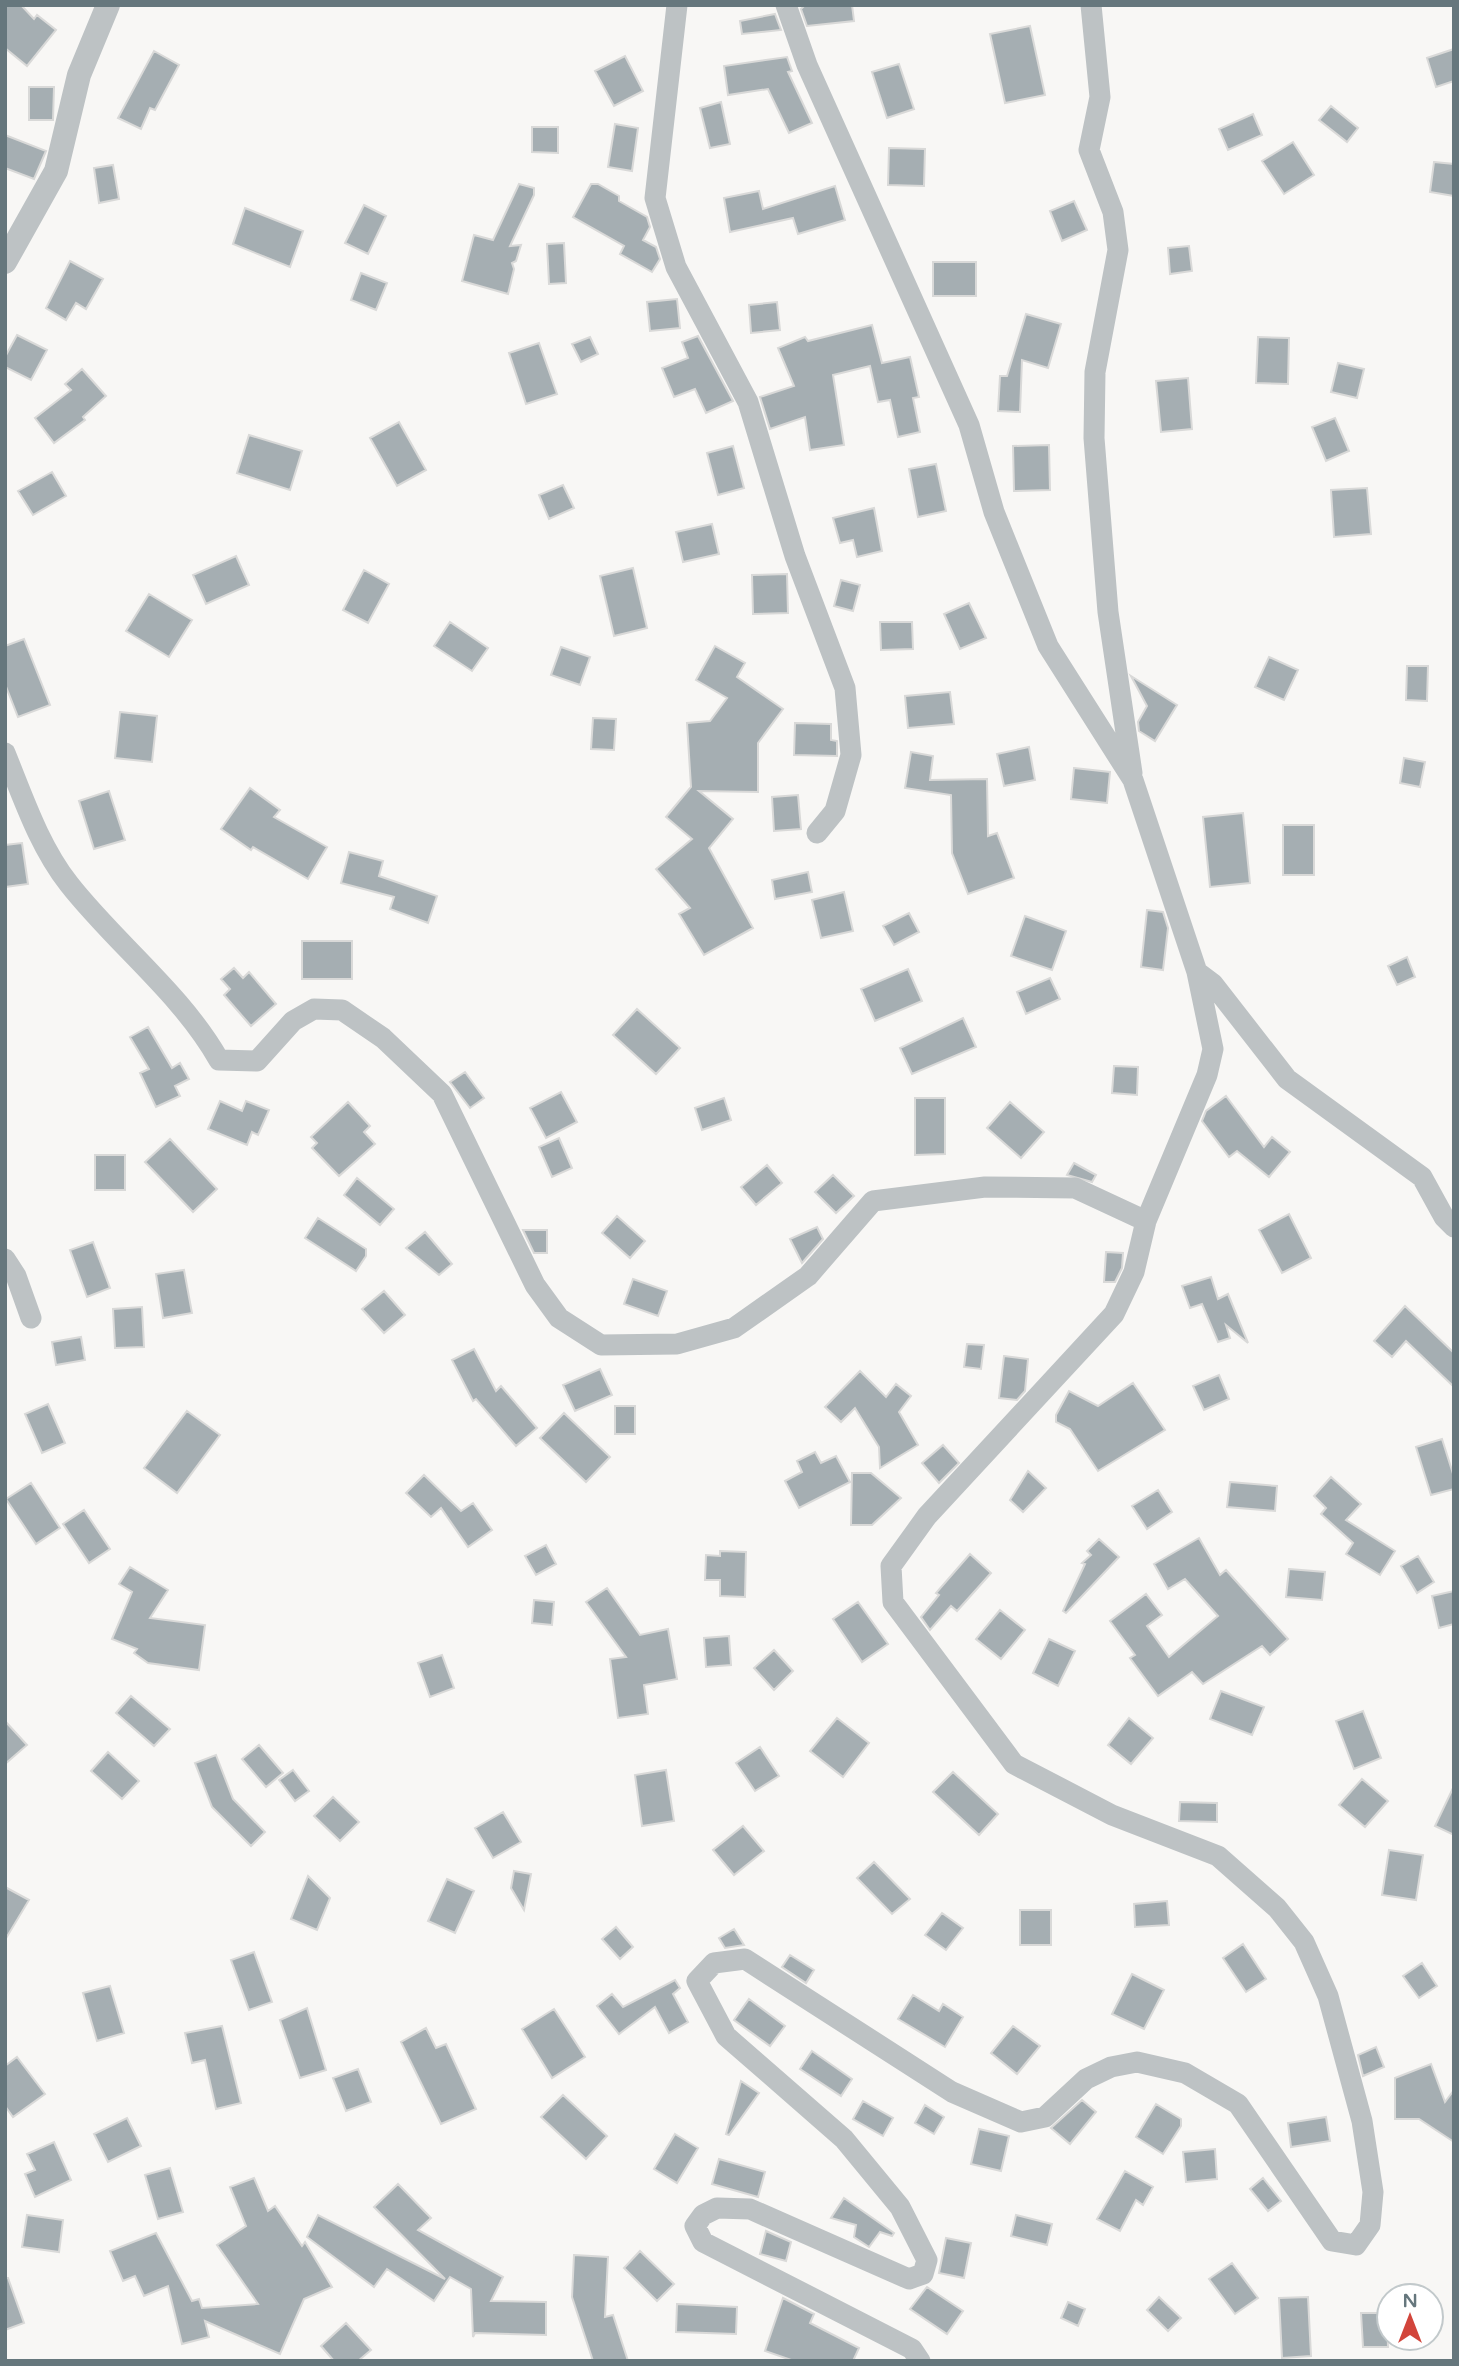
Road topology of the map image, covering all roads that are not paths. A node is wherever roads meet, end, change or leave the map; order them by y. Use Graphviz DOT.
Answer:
graph roads {
  1 [pos="108,5"];
  2 [pos="677,5"];
  3 [pos="786,5"];
  4 [pos="1078,5"];
  5 [pos="1091,5"];
  6 [pos="1097,43"];
  7 [pos="5,262"];
  8 [pos="5,753"];
  9 [pos="1133,780"];
  10 [pos="817,833"];
  11 [pos="1197,972"];
  12 [pos="1146,1221"];
  13 [pos="1454,1227"];
  14 [pos="5,1259"];
  15 [pos="31,1318"];
  16 [pos="920,2361"];
  1 -- 7 [label="street"];
  2 -- 10 [label="street"];
  3 -- 9 [label="street"];
  4 -- 6 [label="street"];
  5 -- 6 [label="street"];
  6 -- 9 [label="street"];
  8 -- 12 [label="street"];
  9 -- 11 [label="street"];
  11 -- 12 [label="street"];
  11 -- 13 [label="street"];
  12 -- 16 [label="street"];
  14 -- 15 [label="street"];
}
